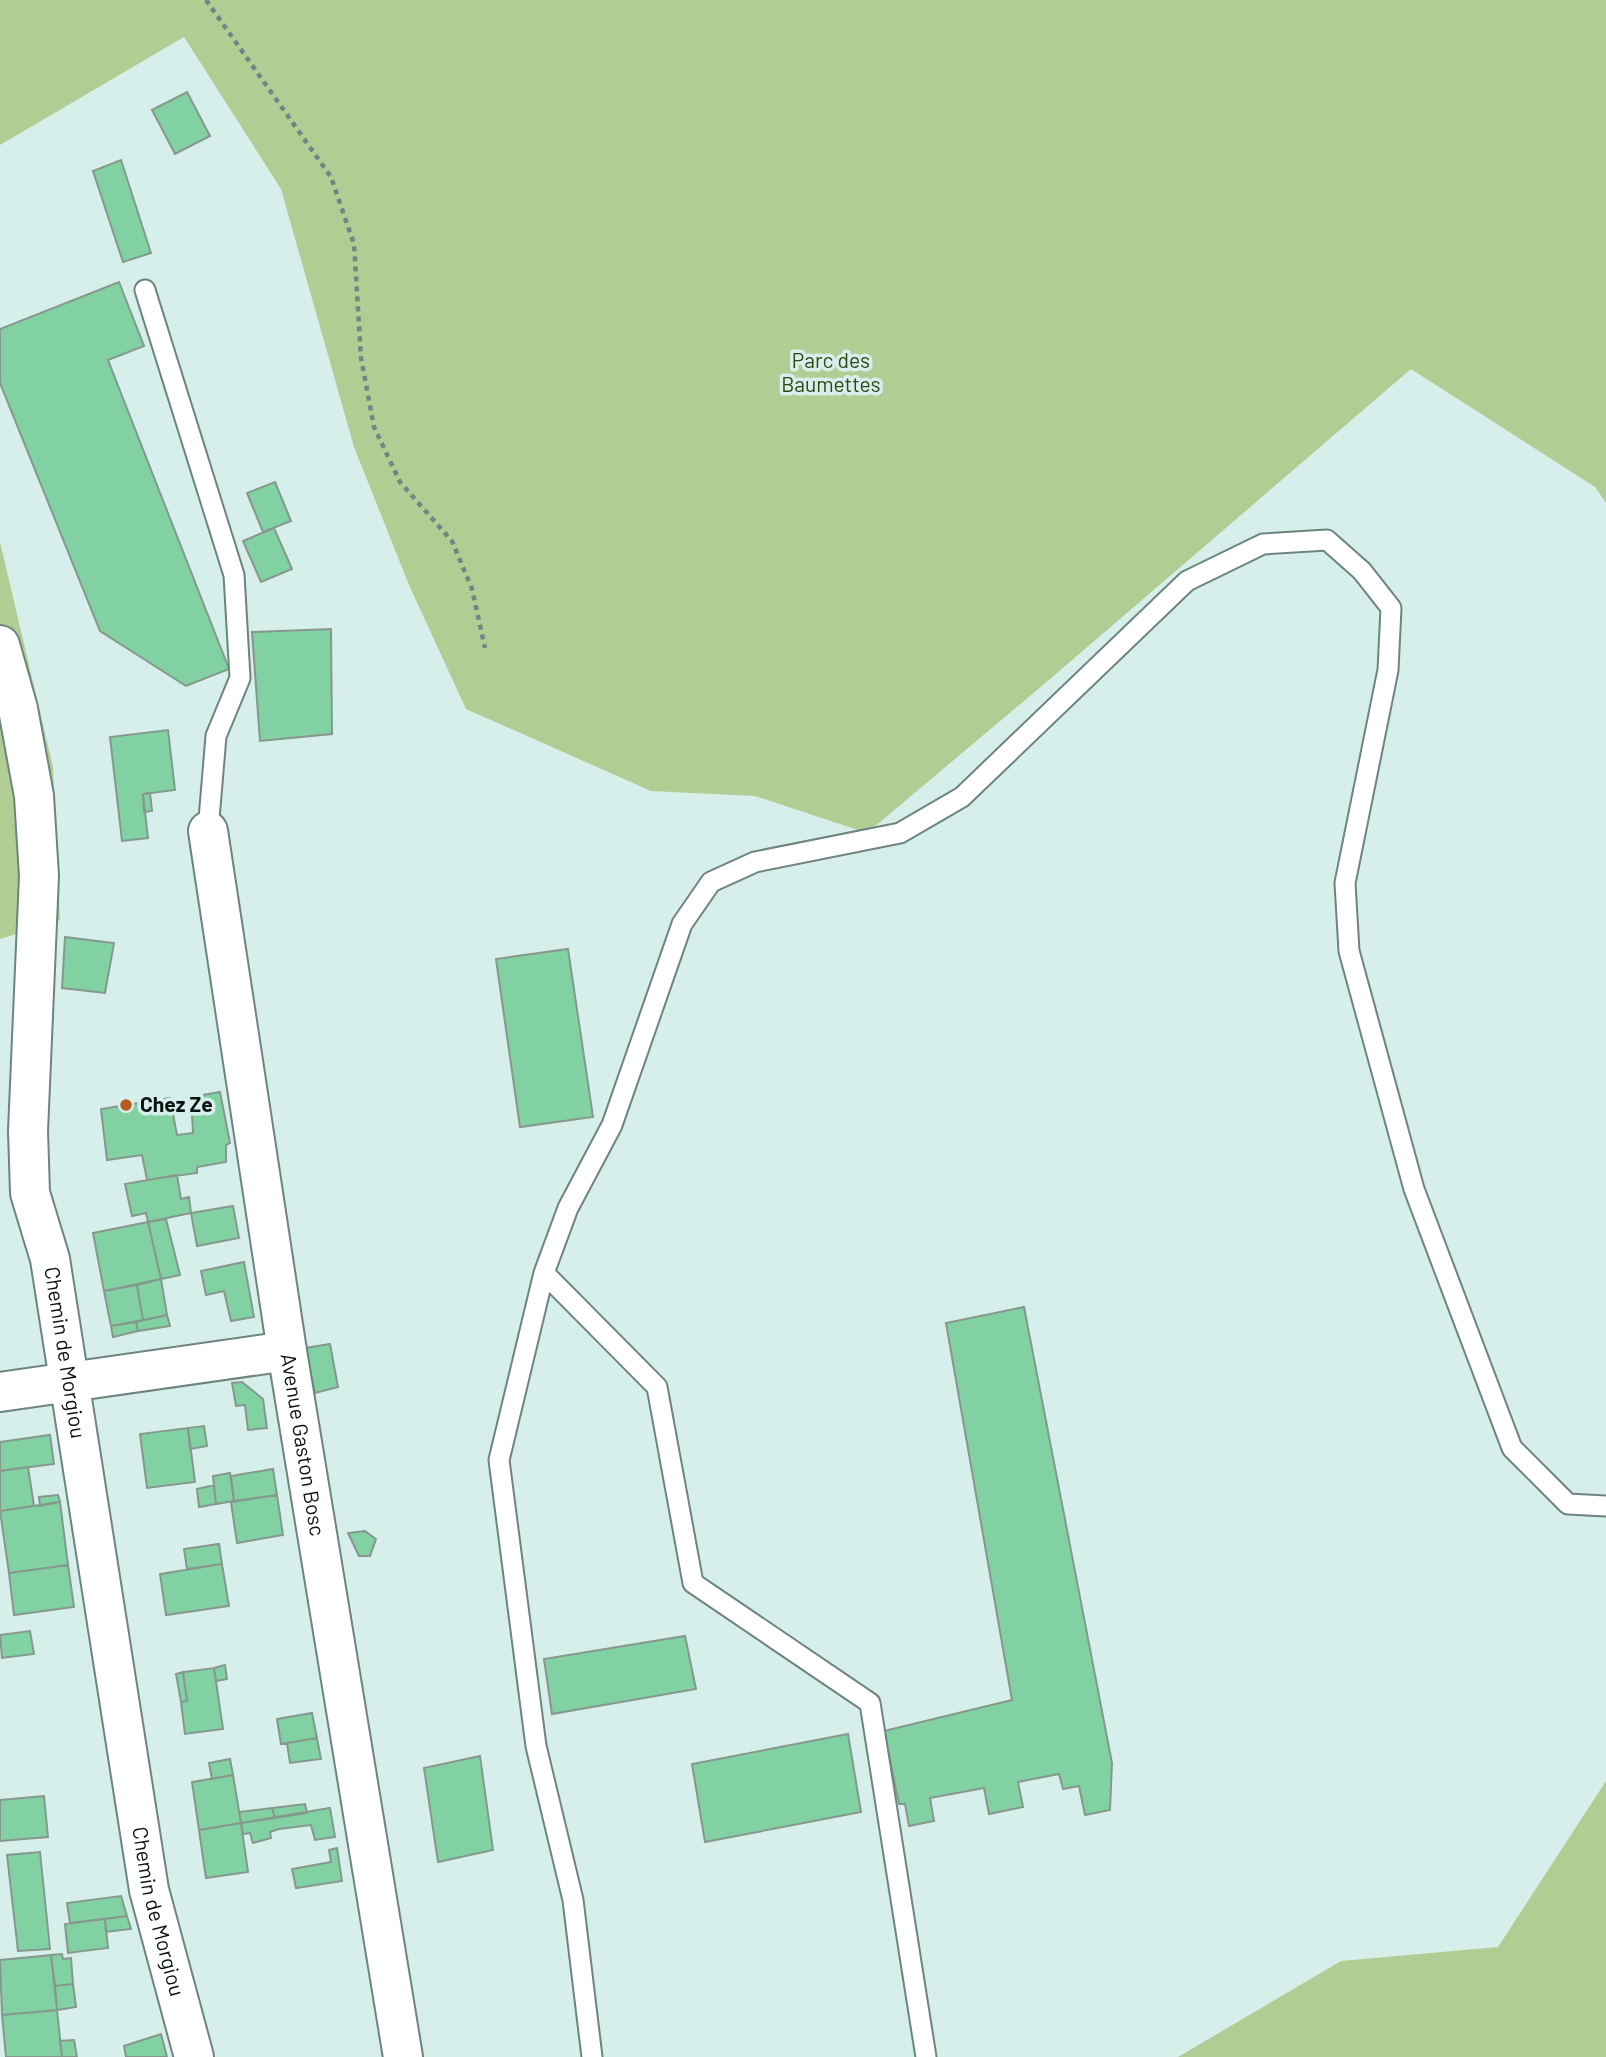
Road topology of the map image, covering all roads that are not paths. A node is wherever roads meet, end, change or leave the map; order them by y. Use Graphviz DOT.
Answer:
graph roads {
  1 [pos="145,290"];
  2 [pos="0,645"];
  3 [pos="208,831"];
  4 [pos="544,1273"];
  5 [pos="286,1351"];
  6 [pos="70,1382"];
  7 [pos="0,1392"];
  8 [pos="1606,1506"];
  9 [pos="194,2057"];
  10 [pos="403,2057"];
  11 [pos="593,2057"];
  12 [pos="926,2057"];
  1 -- 3 [label="lane"];
  2 -- 6 [label="street, Chemin de Morgiou"];
  3 -- 5 [label="street, Avenue Gaston Bosc"];
  4 -- 8 [label="lane"];
  4 -- 11 [label="lane"];
  4 -- 12 [label="lane"];
  5 -- 6 [label="street"];
  5 -- 10 [label="street, Avenue Gaston Bosc"];
  6 -- 7 [label="street"];
  6 -- 9 [label="street, Chemin de Morgiou"];
}
